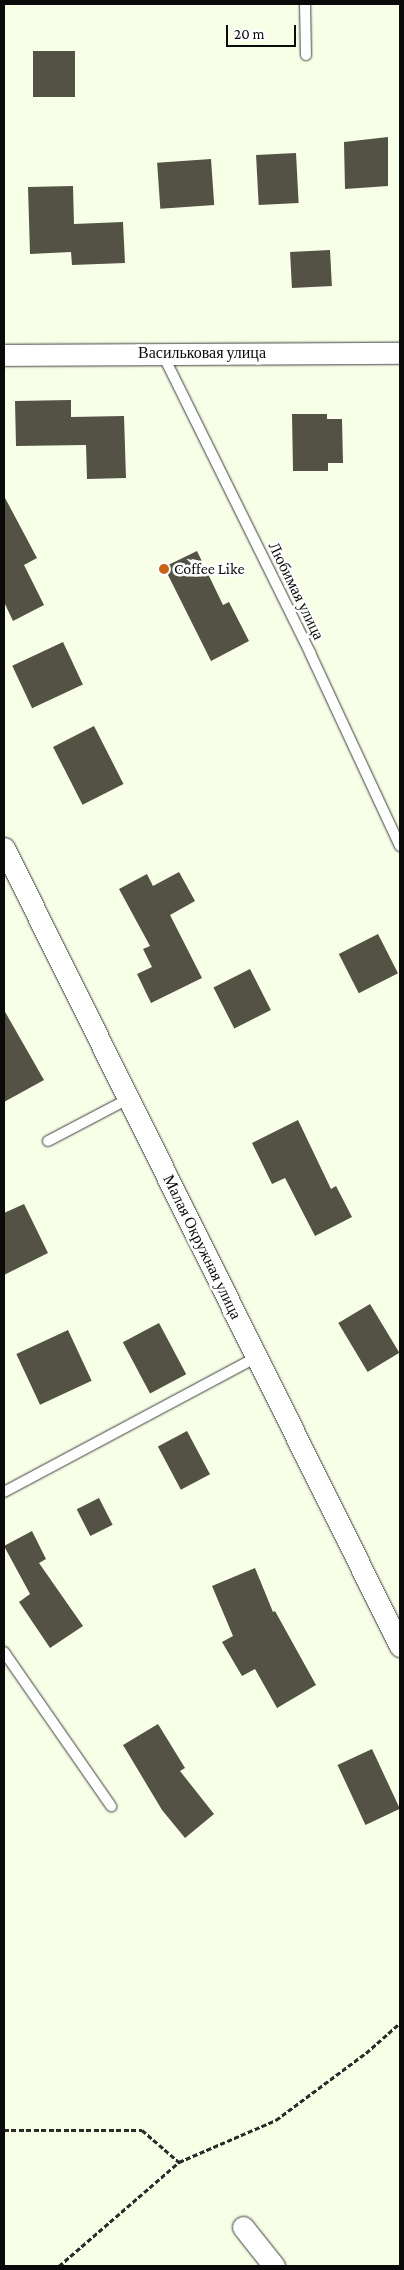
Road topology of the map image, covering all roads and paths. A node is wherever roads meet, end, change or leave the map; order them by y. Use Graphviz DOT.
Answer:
graph roads {
  1 [pos="305,4"];
  2 [pos="306,55"];
  3 [pos="161,352"];
  4 [pos="400,354"];
  5 [pos="4,355"];
  6 [pos="400,846"];
  7 [pos="4,848"];
  8 [pos="128,1099"];
  9 [pos="48,1141"];
  10 [pos="257,1357"];
  11 [pos="4,1492"];
  12 [pos="400,1646"];
  13 [pos="4,1652"];
  14 [pos="111,1806"];
  15 [pos="400,2024"];
  16 [pos="4,2130"];
  17 [pos="179,2162"];
  18 [pos="243,2227"];
  19 [pos="59,2266"];
  20 [pos="274,2266"];
  1 -- 2 [label="lane"];
  3 -- 4 [label="street, Васильковая улица"];
  3 -- 5 [label="street, Васильковая улица"];
  3 -- 6 [label="lane, Любимая улица"];
  7 -- 8 [label="street, Малая Окружная улица"];
  8 -- 9 [label="lane"];
  8 -- 10 [label="street, Малая Окружная улица"];
  10 -- 11 [label="lane"];
  10 -- 12 [label="street, Малая Окружная улица"];
  13 -- 14 [label="lane"];
  15 -- 17 [label="path"];
  16 -- 17 [label="path"];
  17 -- 19 [label="path"];
  18 -- 20 [label="street"];
}
